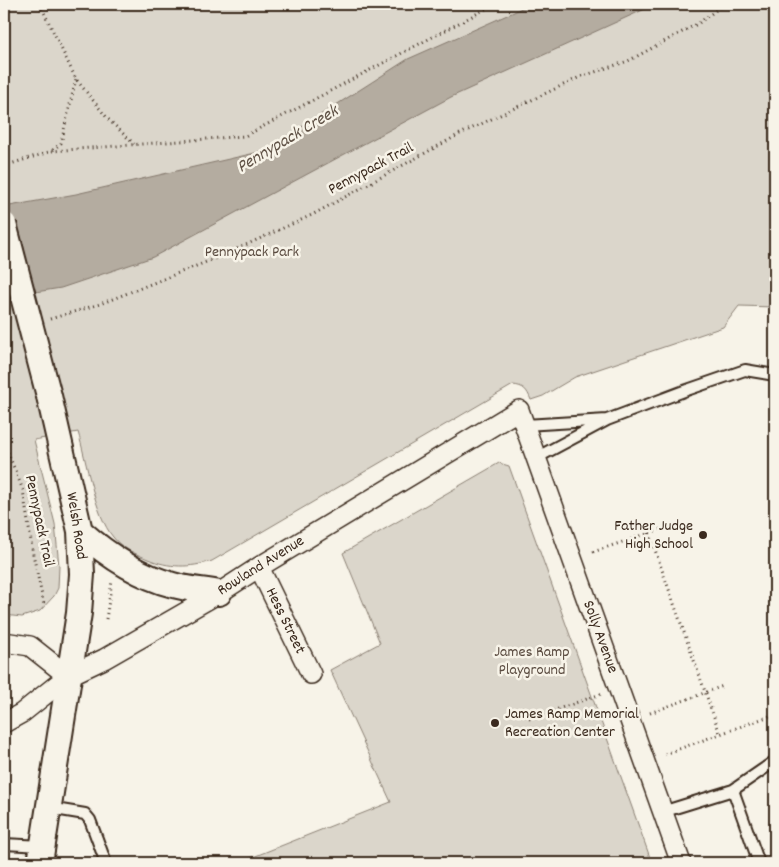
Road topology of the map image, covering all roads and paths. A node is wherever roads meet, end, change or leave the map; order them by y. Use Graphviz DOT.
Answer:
graph roads {
  1 [pos="40,4"];
  2 [pos="495,4"];
  3 [pos="724,4"];
  4 [pos="76,79"];
  5 [pos="134,145"];
  6 [pos="52,151"];
  7 [pos="4,166"];
  8 [pos="4,224"];
  9 [pos="44,321"];
  10 [pos="775,375"];
  11 [pos="522,418"];
  12 [pos="606,420"];
  13 [pos="4,443"];
  14 [pos="536,458"];
  15 [pos="661,529"];
  16 [pos="80,531"];
  17 [pos="649,533"];
  18 [pos="594,552"];
  19 [pos="259,567"];
  20 [pos="112,578"];
  21 [pos="218,593"];
  22 [pos="44,605"];
  23 [pos="106,619"];
  24 [pos="4,642"];
  25 [pos="310,674"];
  26 [pos="68,676"];
  27 [pos="723,686"];
  28 [pos="618,688"];
  29 [pos="705,693"];
  30 [pos="650,713"];
  31 [pos="775,714"];
  32 [pos="529,719"];
  33 [pos="4,723"];
  34 [pos="720,734"];
  35 [pos="665,754"];
  36 [pos="775,760"];
  37 [pos="733,790"];
  38 [pos="49,808"];
  39 [pos="662,812"];
  40 [pos="4,844"];
  41 [pos="41,854"];
  42 [pos="106,863"];
  43 [pos="681,863"];
  44 [pos="759,863"];
  1 -- 4 [label="path"];
  2 -- 5 [label="path"];
  3 -- 9 [label="path, Pennypack Trail"];
  4 -- 5 [label="path"];
  4 -- 6 [label="path"];
  5 -- 6 [label="path"];
  6 -- 7 [label="path"];
  8 -- 16 [label="street, Welsh Road, bridge"];
  10 -- 12 [label="lane"];
  11 -- 12 [label="lane"];
  11 -- 14 [label="street, Solly Avenue"];
  11 -- 19 [label="street, Rowland Avenue"];
  12 -- 14 [label="lane"];
  13 -- 22 [label="path, Pennypack Trail"];
  14 -- 28 [label="street, Solly Avenue"];
  15 -- 17 [label="path"];
  16 -- 21 [label="street"];
  16 -- 26 [label="street, Welsh Road"];
  17 -- 18 [label="path"];
  17 -- 29 [label="path"];
  19 -- 21 [label="street, Rowland Avenue"];
  19 -- 25 [label="street, Hess Street"];
  20 -- 23 [label="path"];
  21 -- 26 [label="street, Rowland Avenue"];
  24 -- 26 [label="street"];
  26 -- 33 [label="street, Rowland Avenue"];
  26 -- 38 [label="street, Welsh Road"];
  27 -- 29 [label="path"];
  28 -- 32 [label="path"];
  28 -- 39 [label="street, Solly Avenue"];
  29 -- 30 [label="path"];
  29 -- 34 [label="path"];
  31 -- 34 [label="path"];
  34 -- 35 [label="path"];
  36 -- 37 [label="lane"];
  37 -- 39 [label="lane"];
  37 -- 44 [label="lane"];
  38 -- 41 [label="street, Welsh Road"];
  38 -- 42 [label="lane"];
  39 -- 43 [label="street, Solly Avenue"];
  40 -- 41 [label="lane"];
}
